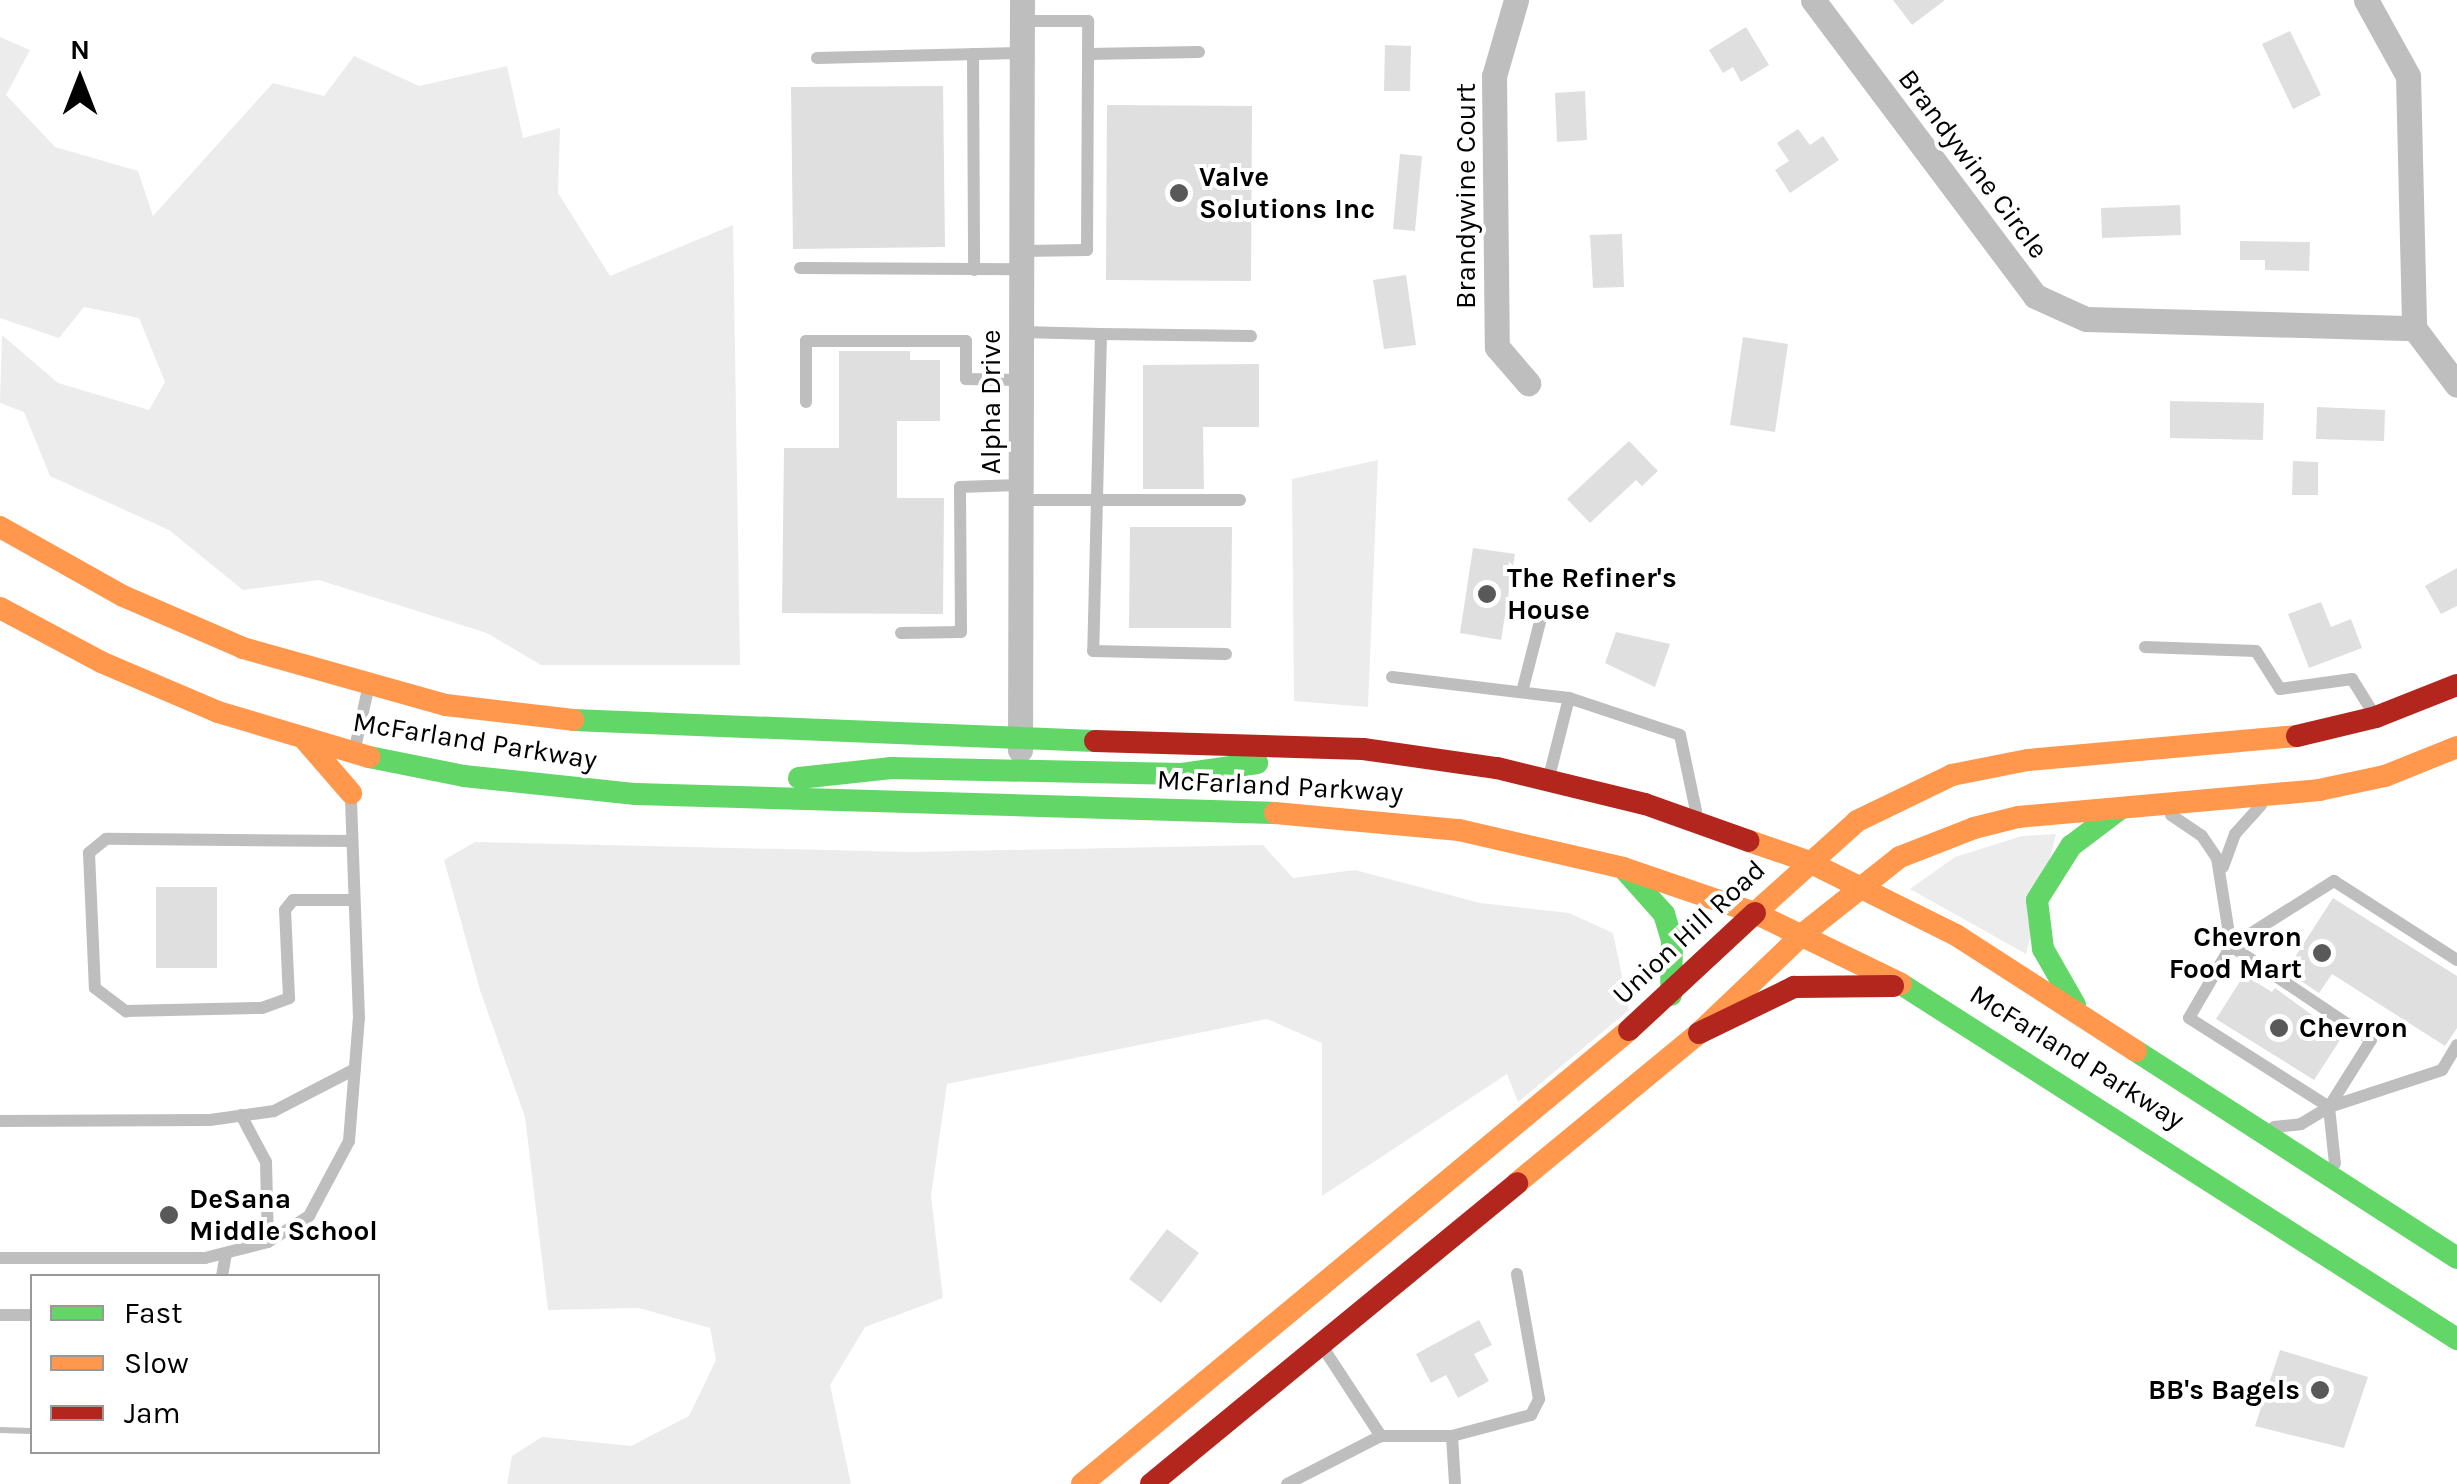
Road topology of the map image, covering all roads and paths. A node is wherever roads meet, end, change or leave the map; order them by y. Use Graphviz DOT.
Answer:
graph roads {
  1 [pos="1516,0"];
  2 [pos="1814,0"];
  3 [pos="2366,0"];
  4 [pos="1022,11"];
  5 [pos="1199,52"];
  6 [pos="1022,53"];
  7 [pos="973,54"];
  8 [pos="1088,54"];
  9 [pos="816,58"];
  10 [pos="1022,260"];
  11 [pos="800,268"];
  12 [pos="974,270"];
  13 [pos="2414,328"];
  14 [pos="1022,332"];
  15 [pos="1101,334"];
  16 [pos="1251,336"];
  17 [pos="1021,380"];
  18 [pos="1528,383"];
  19 [pos="2457,385"];
  20 [pos="806,402"];
  21 [pos="1021,493"];
  22 [pos="1097,500"];
  23 [pos="1240,500"];
  24 [pos="0,527"];
  25 [pos="0,608"];
  26 [pos="1542,614"];
  27 [pos="901,632"];
  28 [pos="2145,647"];
  29 [pos="1226,654"];
  30 [pos="1392,677"];
  31 [pos="2457,685"];
  32 [pos="368,687"];
  33 [pos="1522,692"];
  34 [pos="1570,698"];
  35 [pos="2376,717"];
  36 [pos="1020,736"];
  37 [pos="305,741"];
  38 [pos="1315,746"];
  39 [pos="2457,747"];
  40 [pos="354,754"];
  41 [pos="1020,770"];
  42 [pos="1548,779"];
  43 [pos="351,793"];
  44 [pos="2269,796"];
  45 [pos="714,797"];
  46 [pos="1020,804"];
  47 [pos="2152,806"];
  48 [pos="2121,808"];
  49 [pos="1698,821"];
  50 [pos="352,842"];
  51 [pos="1806,861"];
  52 [pos="1622,868"];
  53 [pos="2222,870"];
  54 [pos="1858,885"];
  55 [pos="353,900"];
  56 [pos="1755,913"];
  57 [pos="1804,934"];
  58 [pos="2231,946"];
  59 [pos="2457,960"];
  60 [pos="1910,988"];
  61 [pos="1672,995"];
  62 [pos="2081,1014"];
  63 [pos="1699,1033"];
  64 [pos="2457,1045"];
  65 [pos="355,1069"];
  66 [pos="2330,1106"];
  67 [pos="241,1115"];
  68 [pos="0,1121"];
  69 [pos="2252,1124"];
  70 [pos="2349,1187"];
  71 [pos="268,1242"];
  72 [pos="226,1252"];
  73 [pos="0,1258"];
  74 [pos="2457,1258"];
  75 [pos="222,1274"];
  76 [pos="1517,1274"];
  77 [pos="0,1315"];
  78 [pos="30,1315"];
  79 [pos="2457,1338"];
  80 [pos="1320,1344"];
  81 [pos="1381,1436"];
  82 [pos="1452,1436"];
  83 [pos="1082,1484"];
  84 [pos="1152,1484"];
  85 [pos="1288,1484"];
  86 [pos="1455,1484"];
  1 -- 18 [label="street, Brandywine Court"];
  2 -- 13 [label="street, Brandywine Circle"];
  3 -- 13 [label="street"];
  4 -- 6 [label="street, Alpha Drive"];
  4 -- 8 [label="lane"];
  5 -- 8 [label="lane"];
  6 -- 7 [label="lane"];
  6 -- 10 [label="street, Alpha Drive"];
  7 -- 9 [label="lane"];
  7 -- 12 [label="lane"];
  8 -- 10 [label="lane"];
  10 -- 12 [label="lane"];
  10 -- 14 [label="street, Alpha Drive"];
  11 -- 12 [label="lane"];
  13 -- 19 [label="street"];
  14 -- 15 [label="lane"];
  14 -- 17 [label="street, Alpha Drive"];
  15 -- 16 [label="lane"];
  15 -- 22 [label="lane"];
  17 -- 20 [label="lane"];
  17 -- 21 [label="street, Alpha Drive"];
  21 -- 22 [label="lane"];
  21 -- 27 [label="lane"];
  21 -- 36 [label="street, Alpha Drive"];
  22 -- 23 [label="lane"];
  22 -- 29 [label="lane"];
  24 -- 32 [label="main road, McFarland Parkway"];
  25 -- 37 [label="main road, McFarland Parkway"];
  26 -- 33 [label="lane"];
  28 -- 35 [label="lane"];
  30 -- 33 [label="lane"];
  31 -- 35 [label="main road, Union Hill Road"];
  32 -- 36 [label="main road, McFarland Parkway"];
  32 -- 40 [label="lane"];
  33 -- 34 [label="lane"];
  34 -- 42 [label="lane"];
  34 -- 49 [label="lane"];
  35 -- 51 [label="main road, Union Hill Road"];
  36 -- 38 [label="main road, McFarland Parkway"];
  36 -- 41 [label="street, Alpha Drive"];
  37 -- 40 [label="main road, McFarland Parkway"];
  37 -- 43 [label="main road"];
  38 -- 41 [label="main road"];
  38 -- 42 [label="main road, McFarland Parkway"];
  39 -- 44 [label="main road"];
  40 -- 43 [label="lane"];
  40 -- 45 [label="main road, McFarland Parkway"];
  41 -- 45 [label="main road"];
  41 -- 46 [label="street, Alpha Drive"];
  42 -- 49 [label="main road, McFarland Parkway"];
  43 -- 50 [label="lane"];
  44 -- 47 [label="main road"];
  44 -- 53 [label="lane"];
  45 -- 46 [label="main road, McFarland Parkway"];
  46 -- 52 [label="main road, McFarland Parkway"];
  47 -- 48 [label="main road"];
  47 -- 53 [label="lane"];
  48 -- 54 [label="main road"];
  48 -- 62 [label="main road"];
  49 -- 51 [label="main road, McFarland Parkway"];
  50 -- 55 [label="lane"];
  50 -- 55 [label="lane"];
  51 -- 54 [label="main road, McFarland Parkway"];
  51 -- 56 [label="main road, Union Hill Road"];
  52 -- 56 [label="main road, McFarland Parkway"];
  52 -- 61 [label="main road"];
  53 -- 58 [label="lane"];
  54 -- 57 [label="main road"];
  54 -- 62 [label="main road, McFarland Parkway"];
  55 -- 65 [label="lane"];
  56 -- 57 [label="main road, McFarland Parkway"];
  56 -- 61 [label="main road, Union Hill Road"];
  57 -- 60 [label="main road, McFarland Parkway"];
  57 -- 63 [label="main road"];
  58 -- 59 [label="lane"];
  58 -- 66 [label="lane"];
  58 -- 66 [label="lane"];
  60 -- 63 [label="main road"];
  60 -- 79 [label="main road, McFarland Parkway"];
  61 -- 83 [label="main road, Union Hill Road"];
  62 -- 69 [label="main road, McFarland Parkway"];
  63 -- 80 [label="main road"];
  64 -- 66 [label="lane"];
  65 -- 67 [label="lane"];
  65 -- 71 [label="lane"];
  66 -- 69 [label="lane"];
  66 -- 70 [label="lane"];
  67 -- 68 [label="lane"];
  67 -- 71 [label="lane"];
  69 -- 70 [label="main road, McFarland Parkway"];
  70 -- 74 [label="main road, McFarland Parkway"];
  71 -- 72 [label="lane"];
  72 -- 73 [label="lane"];
  72 -- 75 [label="lane"];
  76 -- 82 [label="lane"];
  77 -- 78 [label="lane"];
  80 -- 81 [label="lane"];
  80 -- 84 [label="main road"];
  81 -- 82 [label="lane"];
  81 -- 85 [label="lane"];
  82 -- 86 [label="lane"];
}
